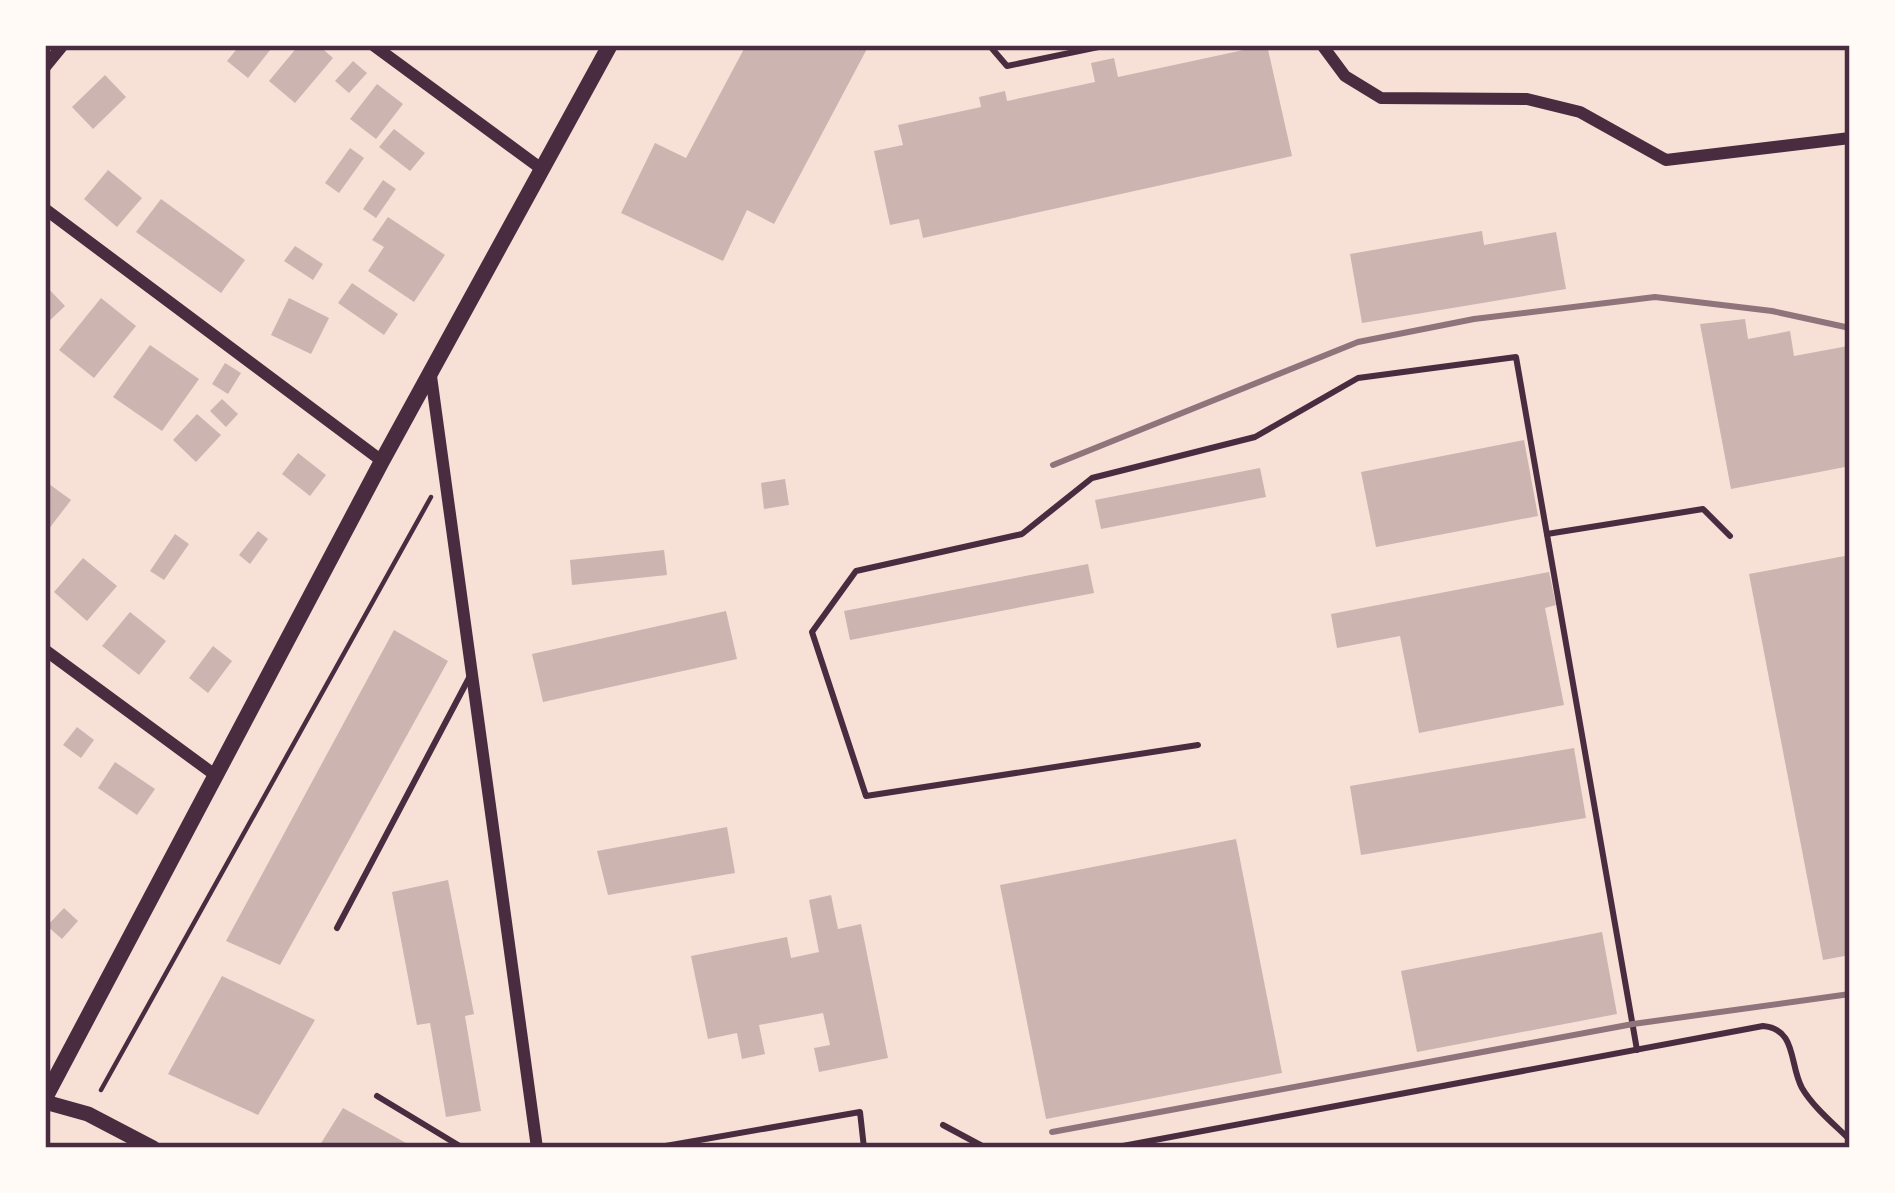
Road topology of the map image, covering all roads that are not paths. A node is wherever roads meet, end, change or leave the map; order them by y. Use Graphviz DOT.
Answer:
graph roads {
  1 [pos="63,45"];
  2 [pos="373,45"];
  3 [pos="610,45"];
  4 [pos="989,45"];
  5 [pos="1108,45"];
  6 [pos="1322,45"];
  7 [pos="45,67"];
  8 [pos="1850,138"];
  9 [pos="543,170"];
  10 [pos="45,209"];
  11 [pos="431,376"];
  12 [pos="382,461"];
  13 [pos="1547,534"];
  14 [pos="1730,536"];
  15 [pos="45,650"];
  16 [pos="472,673"];
  17 [pos="1198,745"];
  18 [pos="215,775"];
  19 [pos="337,928"];
  20 [pos="1637,1049"];
  21 [pos="377,1096"];
  22 [pos="45,1100"];
  23 [pos="943,1125"];
  24 [pos="1850,1140"];
  25 [pos="153,1148"];
  26 [pos="463,1148"];
  27 [pos="537,1148"];
  28 [pos="654,1148"];
  29 [pos="864,1148"];
  30 [pos="986,1148"];
  31 [pos="1112,1148"];
  1 -- 7 [label="street"];
  2 -- 9 [label="street"];
  3 -- 9 [label="main road"];
  4 -- 5 [label="lane"];
  6 -- 8 [label="street"];
  9 -- 11 [label="main road"];
  10 -- 12 [label="street"];
  11 -- 12 [label="main road"];
  11 -- 16 [label="street"];
  12 -- 18 [label="main road"];
  13 -- 14 [label="lane"];
  13 -- 17 [label="lane"];
  13 -- 20 [label="lane"];
  15 -- 18 [label="street"];
  16 -- 19 [label="lane"];
  16 -- 27 [label="street"];
  18 -- 22 [label="main road"];
  20 -- 24 [label="lane"];
  20 -- 31 [label="lane"];
  21 -- 26 [label="lane"];
  22 -- 25 [label="street"];
  23 -- 30 [label="lane"];
  28 -- 29 [label="lane"];
}
